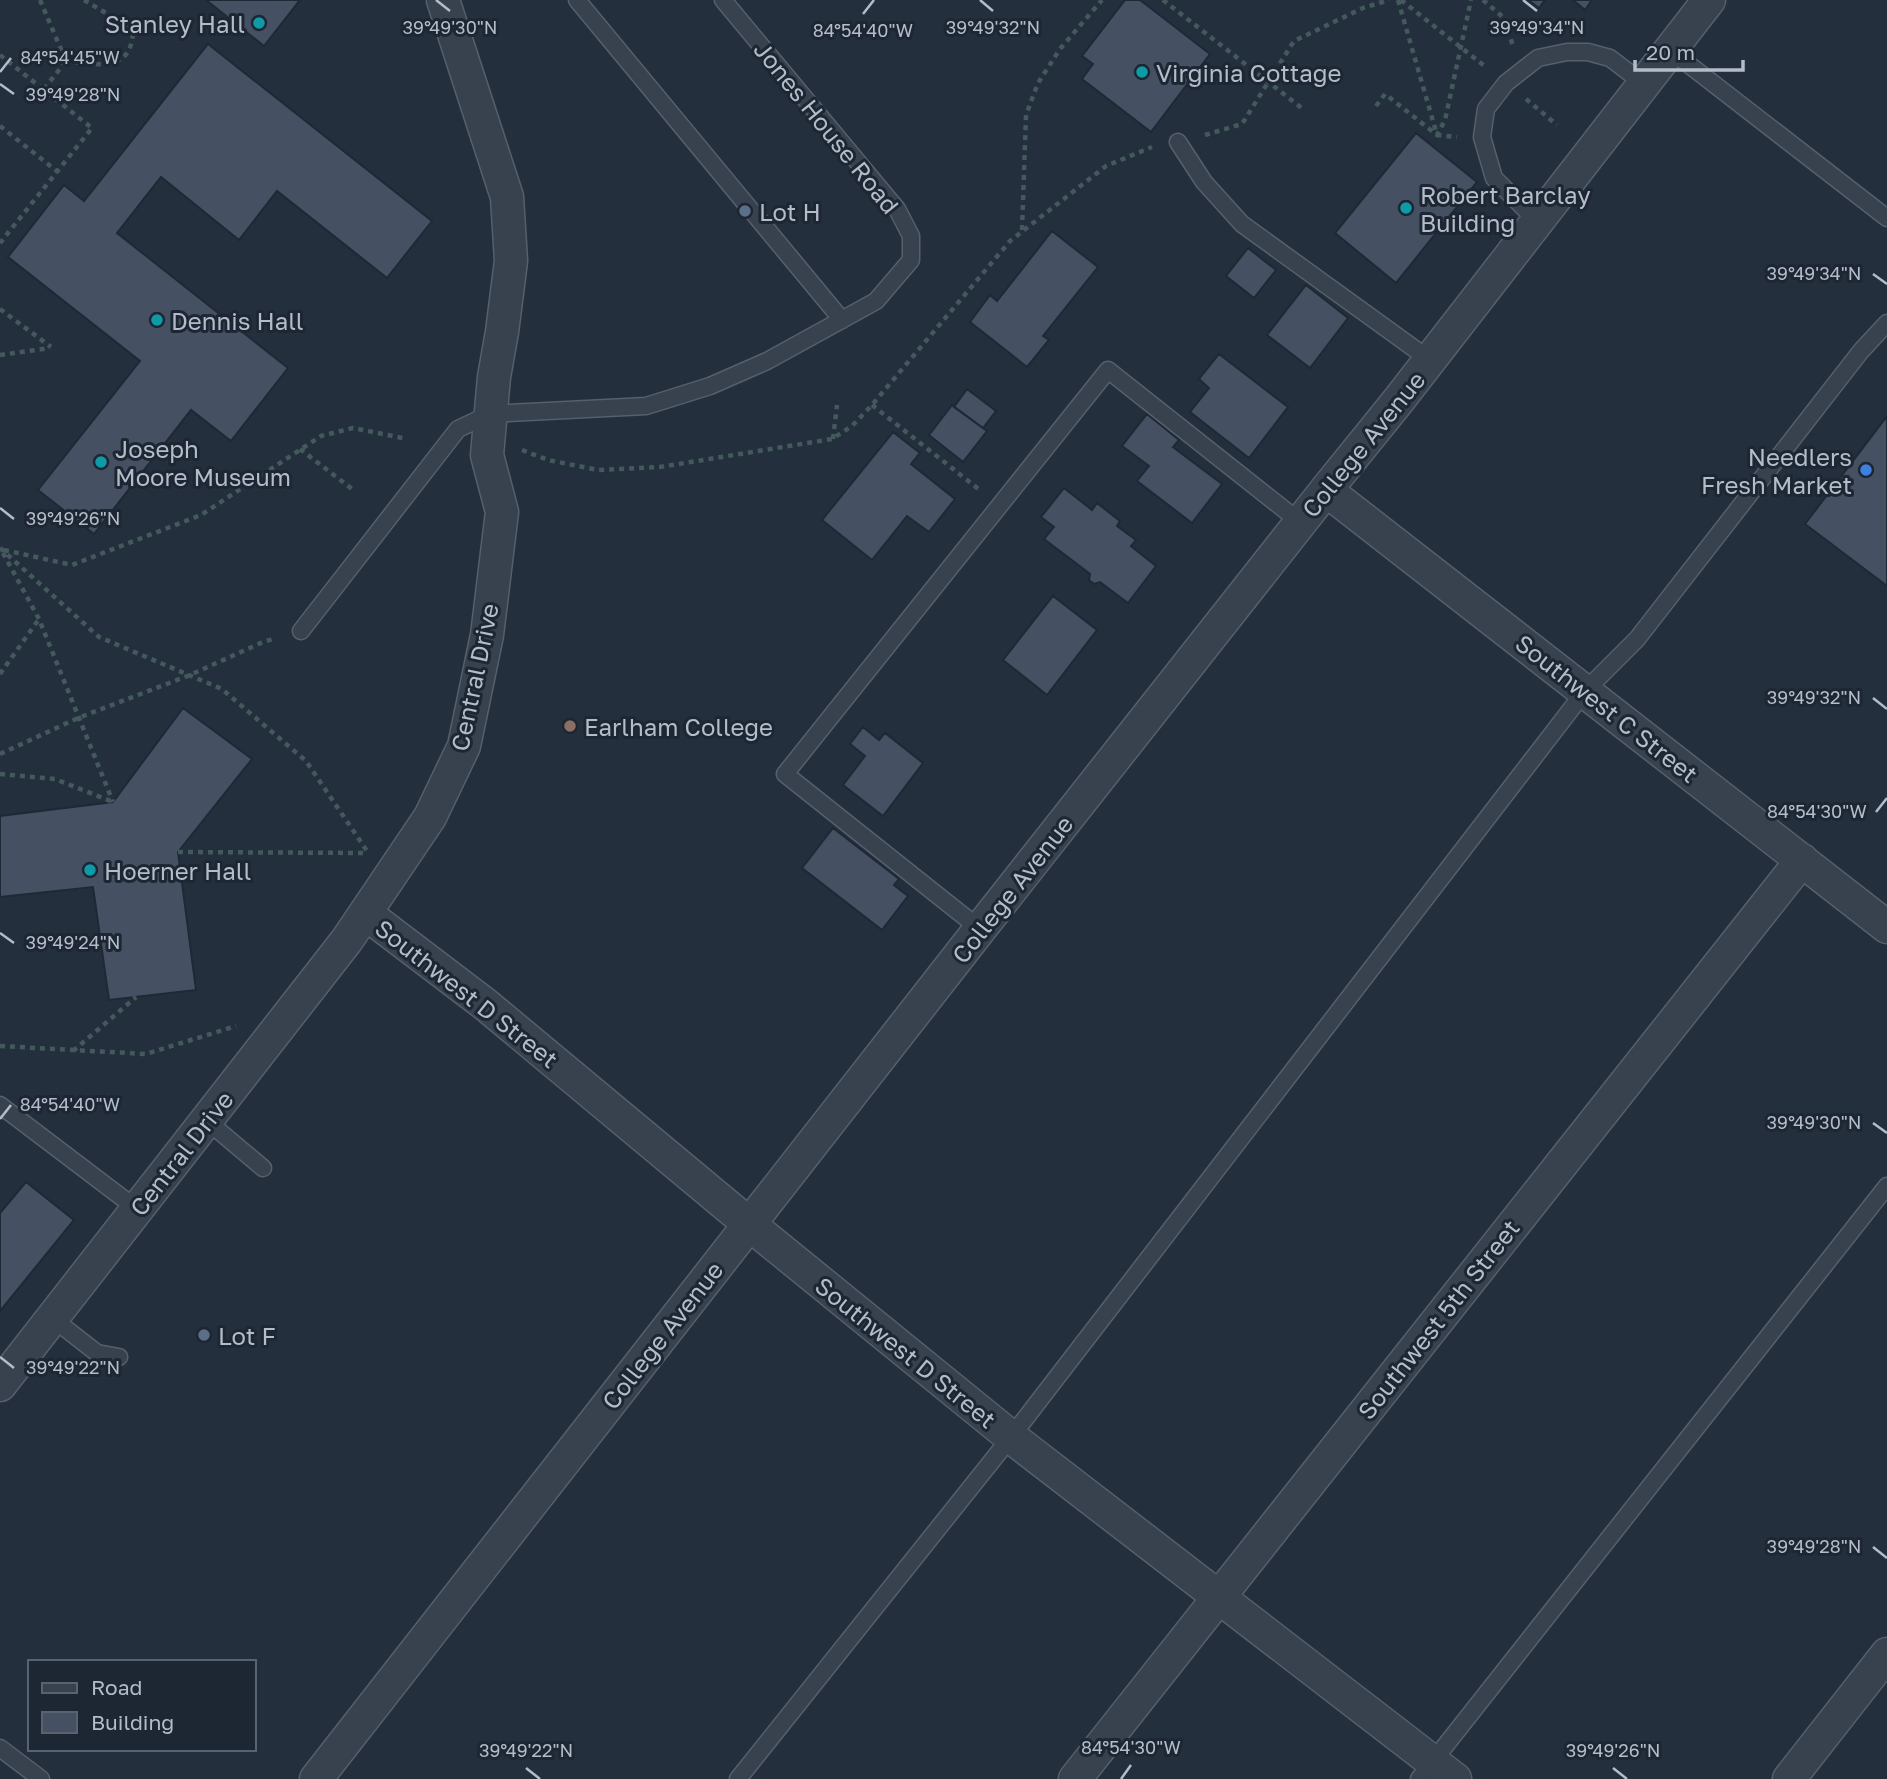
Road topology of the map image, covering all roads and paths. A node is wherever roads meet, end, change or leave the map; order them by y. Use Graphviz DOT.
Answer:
graph roads {
  1 [pos="40,0"];
  2 [pos="84,0"];
  3 [pos="443,0"];
  4 [pos="577,0"];
  5 [pos="723,0"];
  6 [pos="1102,0"];
  7 [pos="1163,0"];
  8 [pos="1389,0"];
  9 [pos="1399,0"];
  10 [pos="1471,0"];
  11 [pos="1483,0"];
  12 [pos="1709,0"];
  13 [pos="1514,46"];
  14 [pos="1461,48"];
  15 [pos="1670,50"];
  16 [pos="0,55"];
  17 [pos="66,61"];
  18 [pos="1488,69"];
  19 [pos="1268,82"];
  20 [pos="1644,84"];
  21 [pos="44,89"];
  22 [pos="1525,99"];
  23 [pos="1376,106"];
  24 [pos="1303,109"];
  25 [pos="1557,125"];
  26 [pos="0,126"];
  27 [pos="1437,135"];
  28 [pos="1466,138"];
  29 [pos="1178,142"];
  30 [pos="58,172"];
  31 [pos="1887,218"];
  32 [pos="1538,222"];
  33 [pos="1022,231"];
  34 [pos="0,243"];
  35 [pos="0,309"];
  36 [pos="842,320"];
  37 [pos="1887,323"];
  38 [pos="0,355"];
  39 [pos="1430,360"];
  40 [pos="837,405"];
  41 [pos="872,405"];
  42 [pos="490,414"];
  43 [pos="407,439"];
  44 [pos="832,439"];
  45 [pos="300,449"];
  46 [pos="522,450"];
  47 [pos="352,489"];
  48 [pos="1326,490"];
  49 [pos="999,506"];
  50 [pos="1300,522"];
  51 [pos="0,549"];
  52 [pos="39,619"];
  53 [pos="302,631"];
  54 [pos="0,674"];
  55 [pos="190,675"];
  56 [pos="1585,691"];
  57 [pos="79,718"];
  58 [pos="0,754"];
  59 [pos="0,774"];
  60 [pos="178,852"];
  61 [pos="1801,860"];
  62 [pos="365,913"];
  63 [pos="1887,927"];
  64 [pos="980,929"];
  65 [pos="136,998"];
  66 [pos="239,1025"];
  67 [pos="0,1046"];
  68 [pos="72,1051"];
  69 [pos="0,1104"];
  70 [pos="206,1120"];
  71 [pos="264,1168"];
  72 [pos="1887,1186"];
  73 [pos="137,1209"];
  74 [pos="749,1224"];
  75 [pos="52,1318"];
  76 [pos="118,1357"];
  77 [pos="0,1385"];
  78 [pos="1011,1437"];
  79 [pos="1219,1597"];
  80 [pos="1887,1654"];
  81 [pos="0,1748"];
  82 [pos="1436,1773"];
  83 [pos="41,1779"];
  84 [pos="316,1779"];
  85 [pos="738,1779"];
  86 [pos="1075,1779"];
  87 [pos="1789,1779"];
  1 -- 17 [label="path"];
  2 -- 17 [label="path"];
  3 -- 42 [label="street, Central Drive"];
  4 -- 36 [label="lane"];
  5 -- 36 [label="lane, Jones House Road"];
  6 -- 33 [label="path"];
  7 -- 19 [label="path"];
  8 -- 19 [label="path"];
  9 -- 14 [label="path"];
  9 -- 27 [label="path"];
  10 -- 14 [label="path"];
  11 -- 13 [label="path"];
  12 -- 15 [label="street, College Avenue"];
  14 -- 18 [label="path"];
  14 -- 27 [label="path"];
  15 -- 20 [label="street, College Avenue"];
  15 -- 31 [label="lane"];
  16 -- 21 [label="path"];
  17 -- 21 [label="path"];
  19 -- 24 [label="path"];
  19 -- 29 [label="path"];
  20 -- 32 [label="street, College Avenue"];
  20 -- 32 [label="lane"];
  21 -- 30 [label="path"];
  22 -- 25 [label="path"];
  23 -- 27 [label="path"];
  26 -- 30 [label="path"];
  27 -- 28 [label="path"];
  29 -- 33 [label="path"];
  29 -- 39 [label="lane"];
  30 -- 34 [label="path"];
  32 -- 39 [label="street, College Avenue"];
  33 -- 41 [label="path"];
  35 -- 38 [label="path"];
  36 -- 42 [label="lane, Jones House Road"];
  37 -- 56 [label="lane"];
  39 -- 48 [label="street, College Avenue"];
  40 -- 44 [label="path"];
  41 -- 44 [label="path"];
  41 -- 49 [label="path"];
  42 -- 53 [label="lane"];
  42 -- 62 [label="street, Central Drive"];
  43 -- 45 [label="path"];
  44 -- 46 [label="path"];
  45 -- 47 [label="path"];
  45 -- 51 [label="path"];
  48 -- 50 [label="street, College Avenue"];
  48 -- 56 [label="street, Southwest C Street"];
  49 -- 50 [label="lane"];
  49 -- 64 [label="lane"];
  50 -- 64 [label="street, College Avenue"];
  51 -- 52 [label="path"];
  51 -- 55 [label="path"];
  52 -- 54 [label="path"];
  52 -- 57 [label="path"];
  53 -- 55 [label="path"];
  55 -- 57 [label="path"];
  55 -- 60 [label="path"];
  56 -- 61 [label="street, Southwest C Street"];
  56 -- 78 [label="lane"];
  57 -- 58 [label="path"];
  57 -- 59 [label="path"];
  61 -- 63 [label="street, Southwest C Street"];
  61 -- 79 [label="street, Southwest 5th Street"];
  62 -- 70 [label="street, Central Drive"];
  62 -- 74 [label="street, Southwest D Street"];
  64 -- 74 [label="street, College Avenue"];
  65 -- 68 [label="path"];
  66 -- 68 [label="path"];
  67 -- 68 [label="path"];
  69 -- 73 [label="lane"];
  70 -- 71 [label="lane"];
  70 -- 73 [label="street, Central Drive"];
  72 -- 82 [label="lane"];
  73 -- 75 [label="street, Central Drive"];
  74 -- 78 [label="street, Southwest D Street"];
  74 -- 84 [label="street, College Avenue"];
  75 -- 76 [label="lane"];
  75 -- 77 [label="street, Central Drive"];
  78 -- 79 [label="street, Southwest D Street"];
  78 -- 85 [label="lane"];
  79 -- 82 [label="street, Southwest D Street"];
  79 -- 86 [label="street, Southwest 5th Street"];
  80 -- 87 [label="street"];
  81 -- 83 [label="lane"];
}
